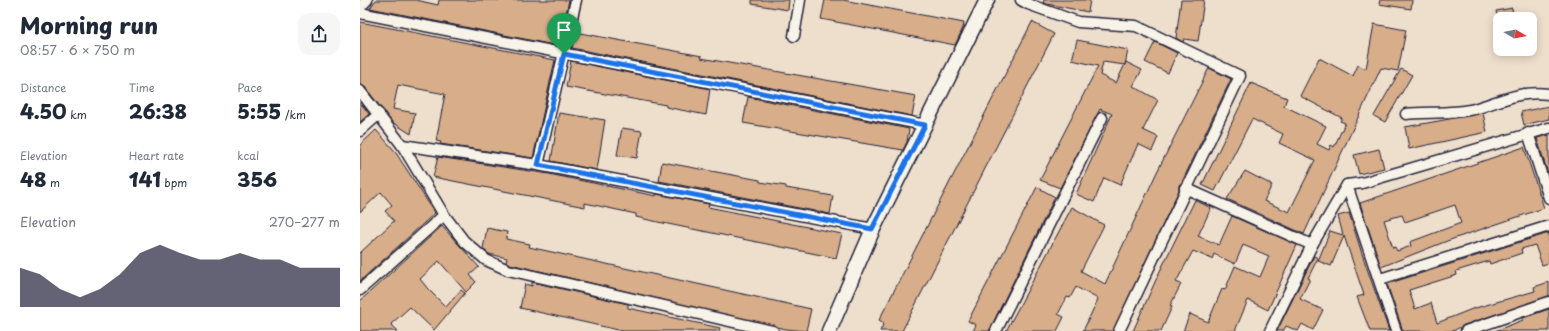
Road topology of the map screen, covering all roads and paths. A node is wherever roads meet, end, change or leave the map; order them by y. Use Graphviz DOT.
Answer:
graph roads {
  1 [pos="366,0"];
  2 [pos="576,0"];
  3 [pos="800,0"];
  4 [pos="987,0"];
  5 [pos="1021,0"];
  6 [pos="360,7"];
  7 [pos="360,13"];
  8 [pos="794,36"];
  9 [pos="564,54"];
  10 [pos="360,91"];
  11 [pos="1549,94"];
  12 [pos="379,114"];
  13 [pos="1406,114"];
  14 [pos="1102,118"];
  15 [pos="925,125"];
  16 [pos="1549,128"];
  17 [pos="360,131"];
  18 [pos="1528,133"];
  19 [pos="402,145"];
  20 [pos="538,165"];
  21 [pos="1347,185"];
  22 [pos="1185,188"];
  23 [pos="1549,198"];
  24 [pos="444,215"];
  25 [pos="1549,226"];
  26 [pos="872,229"];
  27 [pos="1312,245"];
  28 [pos="1380,280"];
  29 [pos="360,290"];
  30 [pos="1549,302"];
  31 [pos="773,331"];
  32 [pos="829,331"];
  33 [pos="996,331"];
  34 [pos="1119,331"];
  35 [pos="1270,331"];
  36 [pos="1396,331"];
  37 [pos="1466,331"];
  1 -- 6 [label="street"];
  2 -- 9 [label="street"];
  3 -- 8 [label="street"];
  4 -- 15 [label="street"];
  5 -- 22 [label="street"];
  7 -- 9 [label="street"];
  9 -- 15 [label="street"];
  9 -- 20 [label="street"];
  10 -- 12 [label="street"];
  11 -- 13 [label="street"];
  12 -- 17 [label="street"];
  12 -- 19 [label="street"];
  14 -- 33 [label="street"];
  15 -- 26 [label="street"];
  16 -- 18 [label="street"];
  18 -- 21 [label="street"];
  18 -- 23 [label="street"];
  19 -- 20 [label="street"];
  19 -- 24 [label="street"];
  20 -- 26 [label="street"];
  21 -- 27 [label="street"];
  21 -- 28 [label="street"];
  22 -- 27 [label="street"];
  22 -- 34 [label="street"];
  24 -- 29 [label="street"];
  24 -- 31 [label="street"];
  25 -- 28 [label="street"];
  26 -- 32 [label="street"];
  27 -- 35 [label="street"];
  28 -- 36 [label="street"];
  30 -- 37 [label="street"];
}
